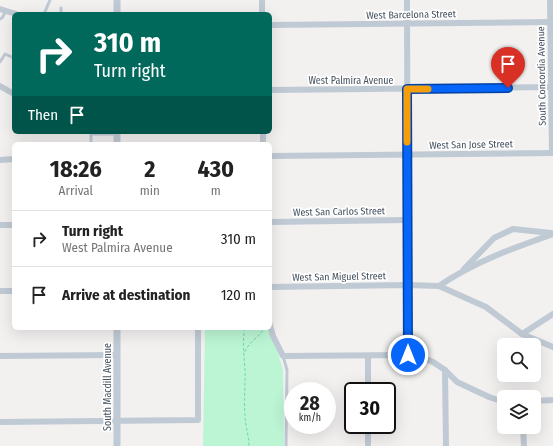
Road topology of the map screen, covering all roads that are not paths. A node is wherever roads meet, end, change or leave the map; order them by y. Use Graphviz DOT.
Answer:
graph roads {
  1 [pos="50,0"];
  2 [pos="117,0"];
  3 [pos="262,0"];
  4 [pos="407,0"];
  5 [pos="550,0"];
  6 [pos="61,8"];
  7 [pos="3,10"];
  8 [pos="45,12"];
  9 [pos="61,12"];
  10 [pos="117,12"];
  11 [pos="262,12"];
  12 [pos="0,19"];
  13 [pos="552,22"];
  14 [pos="407,24"];
  15 [pos="272,25"];
  16 [pos="12,57"];
  17 [pos="0,62"];
  18 [pos="0,86"];
  19 [pos="552,87"];
  20 [pos="407,89"];
  21 [pos="272,90"];
  22 [pos="12,93"];
  23 [pos="552,153"];
  24 [pos="407,155"];
  25 [pos="272,156"];
  26 [pos="12,159"];
  27 [pos="0,160"];
  28 [pos="407,220"];
  29 [pos="272,222"];
  30 [pos="0,225"];
  31 [pos="12,225"];
  32 [pos="553,234"];
  33 [pos="460,273"];
  34 [pos="408,285"];
  35 [pos="439,286"];
  36 [pos="272,287"];
  37 [pos="0,291"];
  38 [pos="12,291"];
  39 [pos="553,314"];
  40 [pos="117,330"];
  41 [pos="198,330"];
  42 [pos="272,330"];
  43 [pos="522,334"];
  44 [pos="553,347"];
  45 [pos="117,355"];
  46 [pos="408,355"];
  47 [pos="0,356"];
  48 [pos="283,356"];
  49 [pos="368,356"];
  50 [pos="445,370"];
  51 [pos="368,382"];
  52 [pos="497,400"];
  53 [pos="553,400"];
  54 [pos="541,401"];
  55 [pos="117,420"];
  56 [pos="0,422"];
  57 [pos="368,434"];
  58 [pos="524,434"];
  59 [pos="117,446"];
  60 [pos="286,446"];
  61 [pos="368,446"];
  62 [pos="446,446"];
  63 [pos="524,446"];
  1 -- 8 [label="lane"];
  2 -- 10 [label="street"];
  3 -- 11 [label="street"];
  4 -- 14 [label="street"];
  5 -- 13 [label="street, South Concordia Avenue"];
  6 -- 9 [label="lane"];
  7 -- 12 [label="lane"];
  13 -- 14 [label="street, West Barcelona Street"];
  13 -- 19 [label="street, South Concordia Avenue"];
  14 -- 15 [label="street, West Barcelona Street"];
  14 -- 20 [label="street"];
  16 -- 17 [label="lane"];
  18 -- 22 [label="street"];
  19 -- 20 [label="street, West Palmira Avenue"];
  19 -- 23 [label="street, South Concordia Avenue"];
  20 -- 21 [label="street, West Palmira Avenue"];
  20 -- 24 [label="street"];
  23 -- 24 [label="street, West San Jose Street"];
  24 -- 25 [label="street, West San Jose Street"];
  24 -- 28 [label="street"];
  26 -- 27 [label="street"];
  28 -- 29 [label="street, West San Carlos Street"];
  28 -- 34 [label="street"];
  30 -- 31 [label="street"];
  32 -- 33 [label="street"];
  32 -- 33 [label="street"];
  33 -- 35 [label="street"];
  34 -- 35 [label="street, West San Miguel Street"];
  34 -- 36 [label="street, West San Miguel Street"];
  34 -- 46 [label="street"];
  35 -- 43 [label="street"];
  37 -- 38 [label="street"];
  39 -- 43 [label="street"];
  40 -- 45 [label="street, South Macdill Avenue"];
  41 -- 55 [label="street"];
  42 -- 48 [label="street"];
  43 -- 44 [label="street"];
  45 -- 47 [label="street"];
  45 -- 55 [label="street, South Macdill Avenue"];
  46 -- 49 [label="street"];
  46 -- 50 [label="street"];
  48 -- 49 [label="street"];
  48 -- 60 [label="lane"];
  49 -- 51 [label="street"];
  50 -- 52 [label="street"];
  50 -- 62 [label="street"];
  53 -- 54 [label="street"];
  55 -- 56 [label="street"];
  55 -- 59 [label="street, South Macdill Avenue"];
  57 -- 61 [label="street"];
  58 -- 63 [label="street"];
}
